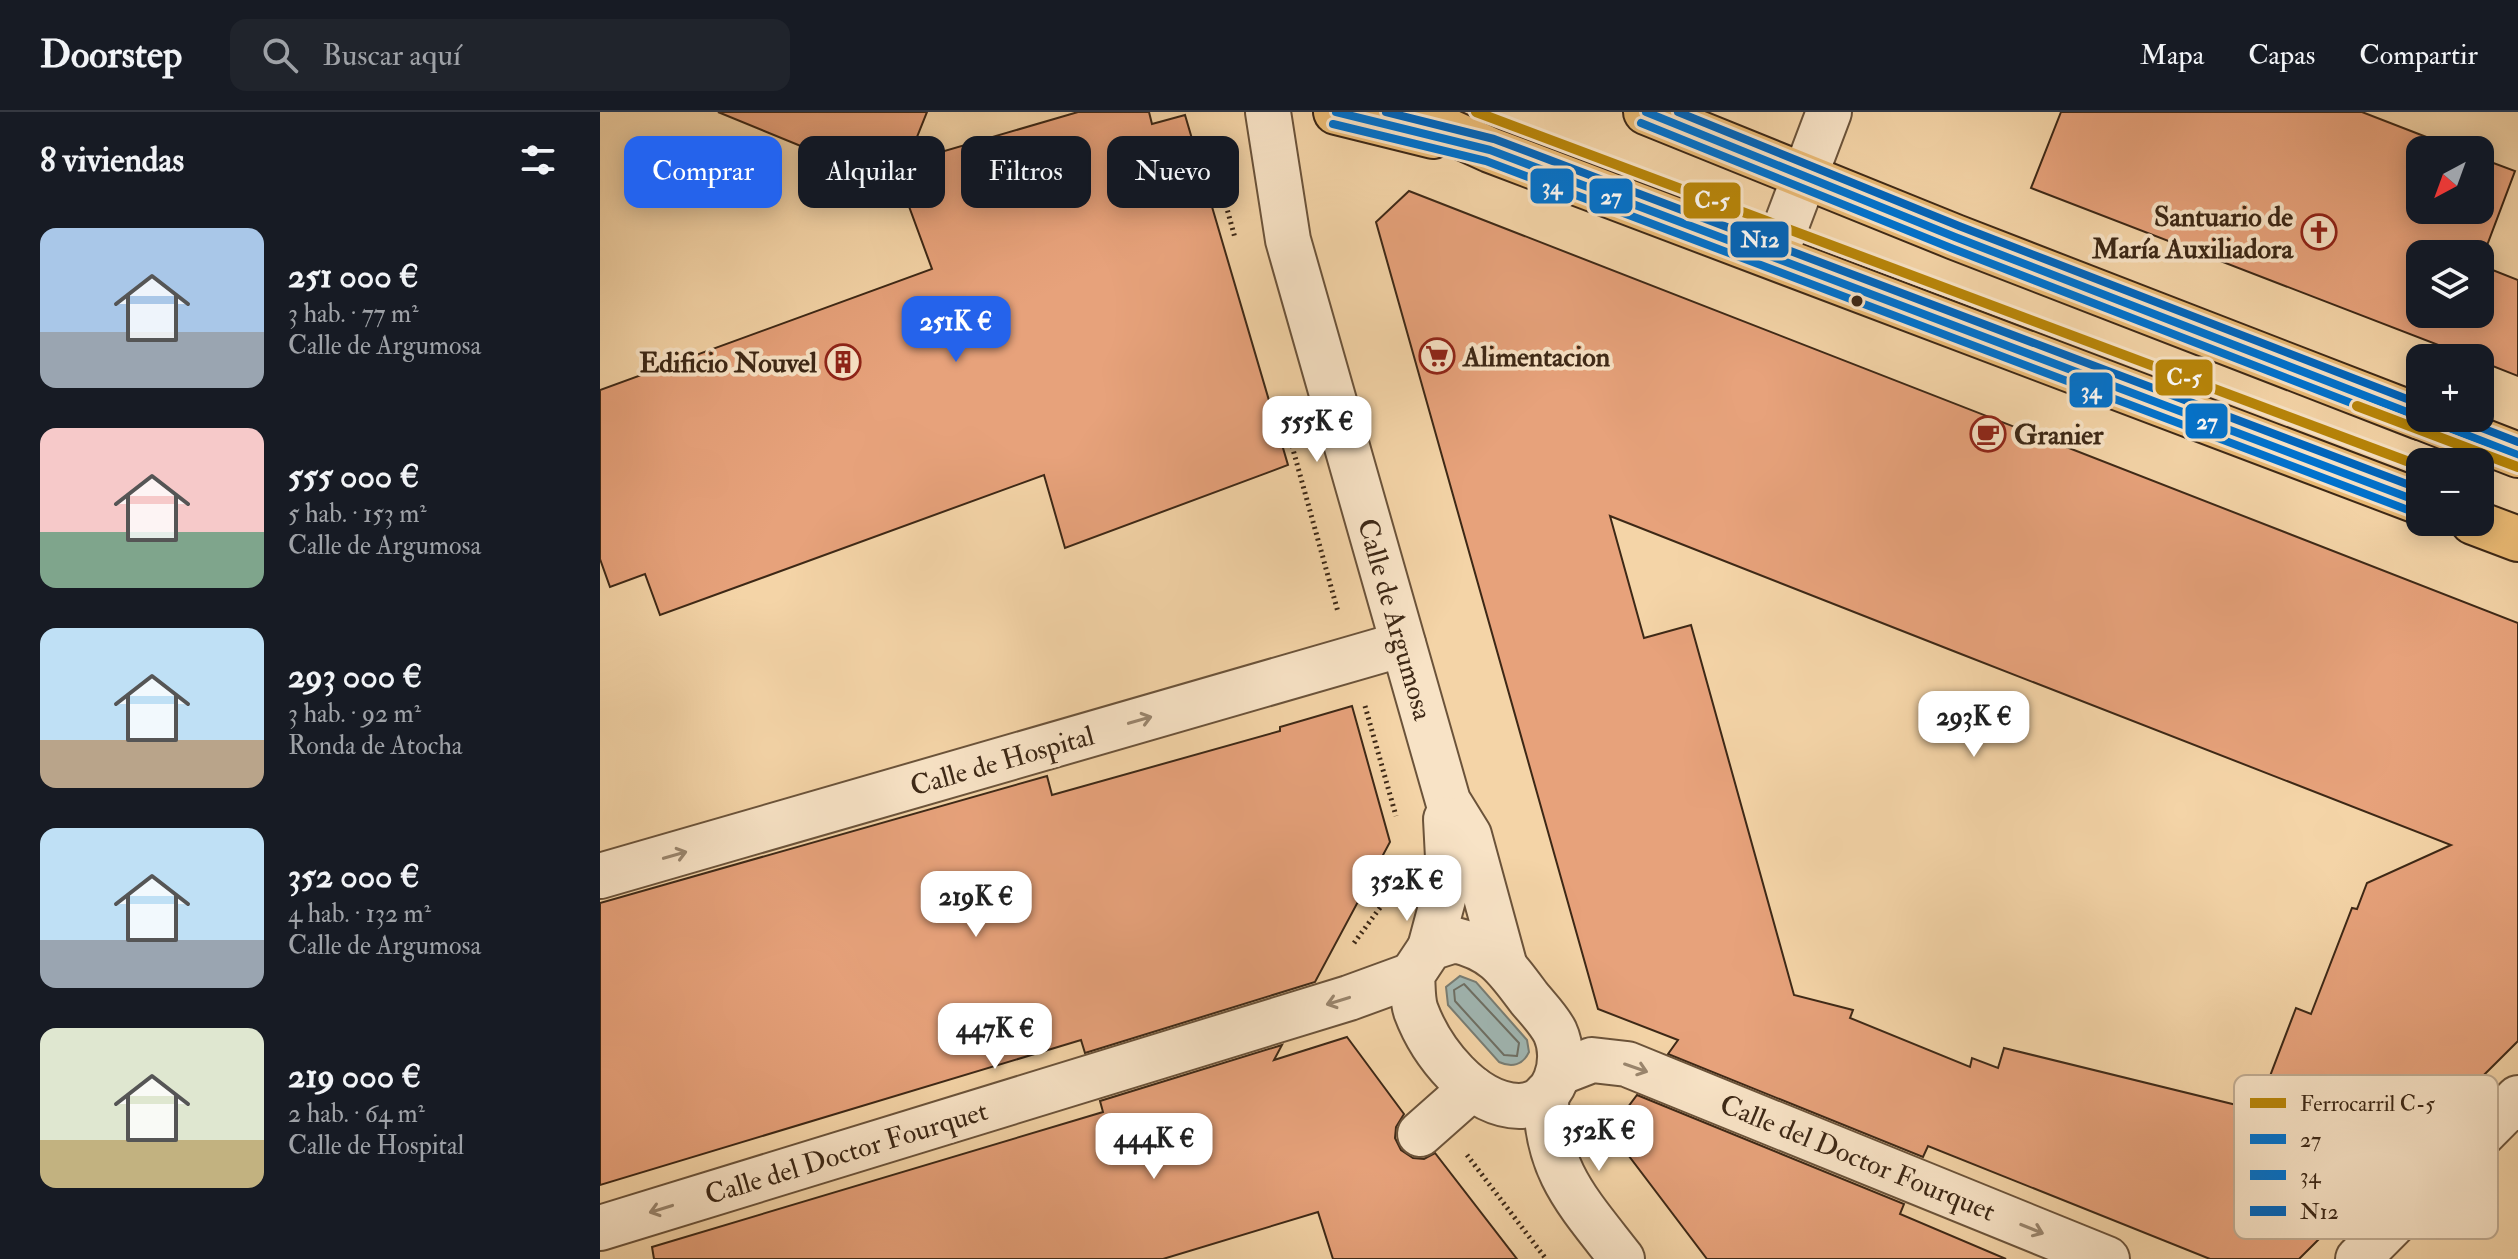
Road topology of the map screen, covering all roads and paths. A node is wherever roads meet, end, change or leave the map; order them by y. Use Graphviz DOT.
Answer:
graph roads {
  1 [pos="1268,112"];
  2 [pos="1336,112"];
  3 [pos="1406,112"];
  4 [pos="1646,112"];
  5 [pos="1829,112"];
  6 [pos="1490,150"];
  7 [pos="1273,159"];
  8 [pos="1805,177"];
  9 [pos="1236,244"];
  10 [pos="1775,255"];
  11 [pos="1281,409"];
  12 [pos="2406,411"];
  13 [pos="2460,432"];
  14 [pos="2518,455"];
  15 [pos="2406,497"];
  16 [pos="2494,530"];
  17 [pos="2518,539"];
  18 [pos="1403,644"];
  19 [pos="1352,659"];
  20 [pos="1448,801"];
  21 [pos="1398,823"];
  22 [pos="600,876"];
  23 [pos="1401,880"];
  24 [pos="1346,954"];
  25 [pos="1421,961"];
  26 [pos="1505,967"];
  27 [pos="1554,1083"];
  28 [pos="1472,1088"];
  29 [pos="2518,1098"];
  30 [pos="2498,1118"];
  31 [pos="1420,1134"];
  32 [pos="600,1228"];
  33 [pos="2378,1239"];
  34 [pos="1622,1259"];
  35 [pos="2107,1259"];
  36 [pos="2358,1259"];
  1 -- 7 [label="street, Calle de Argumosa"];
  2 -- 6 [label="main road"];
  3 -- 6 [label="main road"];
  4 -- 8 [label="main road"];
  5 -- 8 [label="street"];
  6 -- 10 [label="main road"];
  7 -- 9 [label="path"];
  7 -- 18 [label="street, Calle de Argumosa"];
  8 -- 10 [label="street"];
  8 -- 12 [label="main road"];
  10 -- 15 [label="main road"];
  11 -- 19 [label="path"];
  13 -- 14 [label="main road"];
  16 -- 17 [label="main road"];
  18 -- 19 [label="street, Calle de Hospital"];
  18 -- 20 [label="street, Calle de Argumosa"];
  19 -- 21 [label="path"];
  22 -- 19 [label="street, Calle de Hospital, one-way"];
  20 -- 25 [label="street, Calle de Argumosa"];
  20 -- 26 [label="street, Calle de Argumosa"];
  23 -- 24 [label="path"];
  25 -- 26 [label="street"];
  25 -- 28 [label="street"];
  25 -- 32 [label="street, Calle del Doctor Fourquet, one-way"];
  26 -- 27 [label="street"];
  27 -- 28 [label="street"];
  27 -- 34 [label="street"];
  27 -- 35 [label="street, Calle del Doctor Fourquet, one-way"];
  28 -- 31 [label="street"];
  29 -- 30 [label="street"];
  33 -- 36 [label="street"];
}
